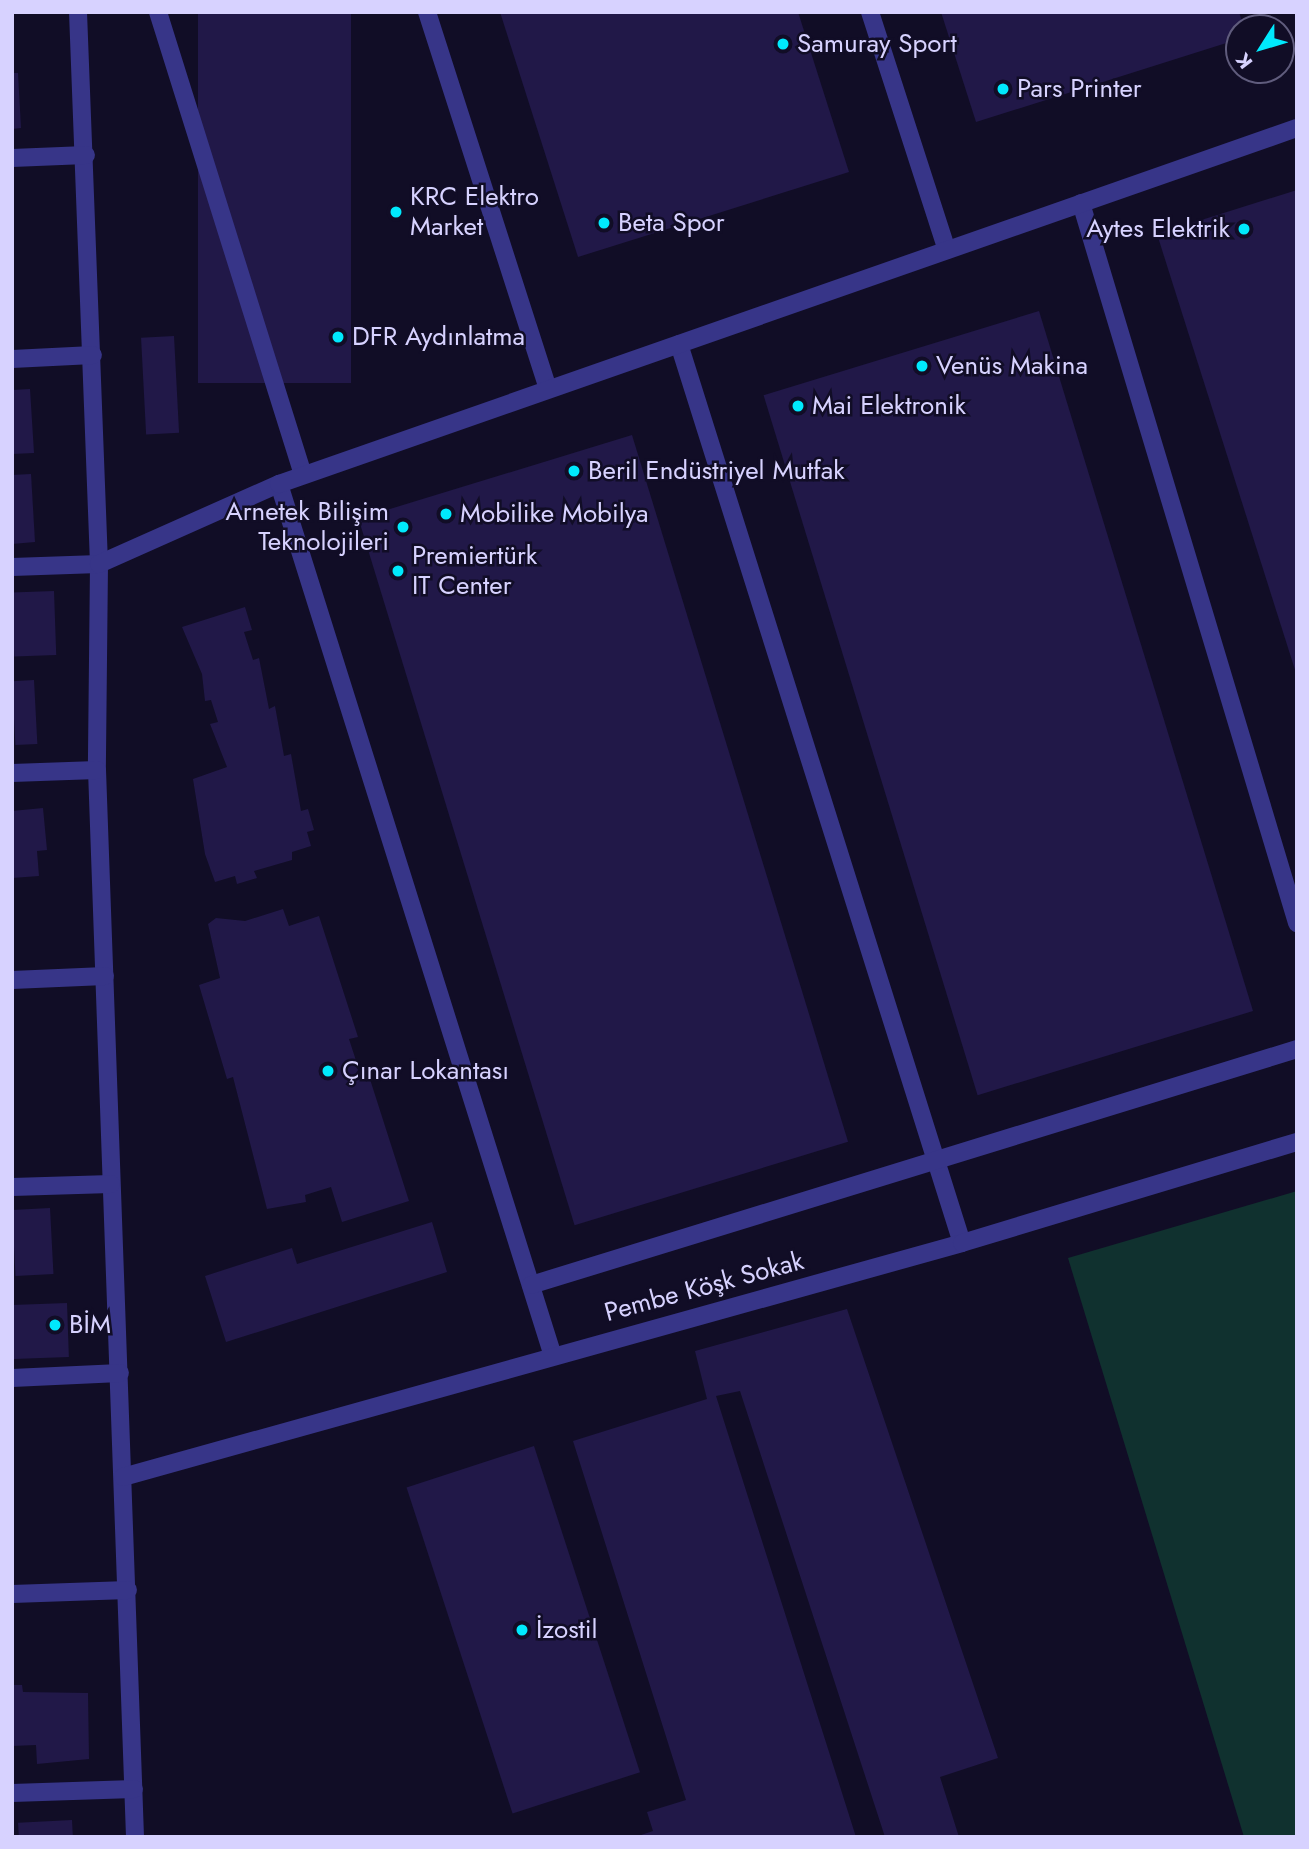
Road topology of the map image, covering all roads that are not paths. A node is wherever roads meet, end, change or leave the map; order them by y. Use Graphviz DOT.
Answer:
graph roads {
  1 [pos="78,12"];
  2 [pos="158,12"];
  3 [pos="428,12"];
  4 [pos="870,12"];
  5 [pos="1297,128"];
  6 [pos="86,155"];
  7 [pos="12,158"];
  8 [pos="1081,204"];
  9 [pos="947,250"];
  10 [pos="679,344"];
  11 [pos="93,355"];
  12 [pos="12,359"];
  13 [pos="548,389"];
  14 [pos="303,475"];
  15 [pos="279,484"];
  16 [pos="99,564"];
  17 [pos="12,567"];
  18 [pos="97,770"];
  19 [pos="12,774"];
  20 [pos="1297,923"];
  21 [pos="106,976"];
  22 [pos="12,980"];
  23 [pos="1297,1049"];
  24 [pos="1297,1142"];
  25 [pos="936,1160"];
  26 [pos="111,1184"];
  27 [pos="12,1187"];
  28 [pos="962,1243"];
  29 [pos="531,1284"];
  30 [pos="553,1356"];
  31 [pos="120,1373"];
  32 [pos="12,1378"];
  33 [pos="124,1477"];
  34 [pos="128,1590"];
  35 [pos="12,1594"];
  36 [pos="134,1789"];
  37 [pos="12,1793"];
  38 [pos="135,1837"];
  1 -- 6 [label="street"];
  2 -- 14 [label="street"];
  3 -- 13 [label="street"];
  4 -- 9 [label="street"];
  5 -- 8 [label="street"];
  6 -- 7 [label="street"];
  6 -- 11 [label="street"];
  8 -- 9 [label="street"];
  8 -- 20 [label="street"];
  9 -- 10 [label="street"];
  10 -- 13 [label="street"];
  10 -- 25 [label="street"];
  11 -- 12 [label="street"];
  11 -- 16 [label="street"];
  13 -- 14 [label="street"];
  14 -- 15 [label="street"];
  15 -- 16 [label="street"];
  15 -- 29 [label="street"];
  16 -- 17 [label="street"];
  16 -- 18 [label="street"];
  18 -- 19 [label="street"];
  18 -- 21 [label="street"];
  21 -- 22 [label="street"];
  21 -- 26 [label="street"];
  23 -- 25 [label="street"];
  24 -- 28 [label="street, Pembe Köşk Sokak"];
  25 -- 28 [label="street"];
  25 -- 29 [label="street"];
  26 -- 27 [label="street"];
  26 -- 31 [label="street"];
  28 -- 30 [label="street, Pembe Köşk Sokak"];
  29 -- 30 [label="street"];
  30 -- 33 [label="street, Pembe Köşk Sokak"];
  31 -- 32 [label="street"];
  31 -- 33 [label="street"];
  33 -- 34 [label="street"];
  34 -- 35 [label="street"];
  34 -- 36 [label="street"];
  36 -- 37 [label="street"];
  36 -- 38 [label="street"];
}
